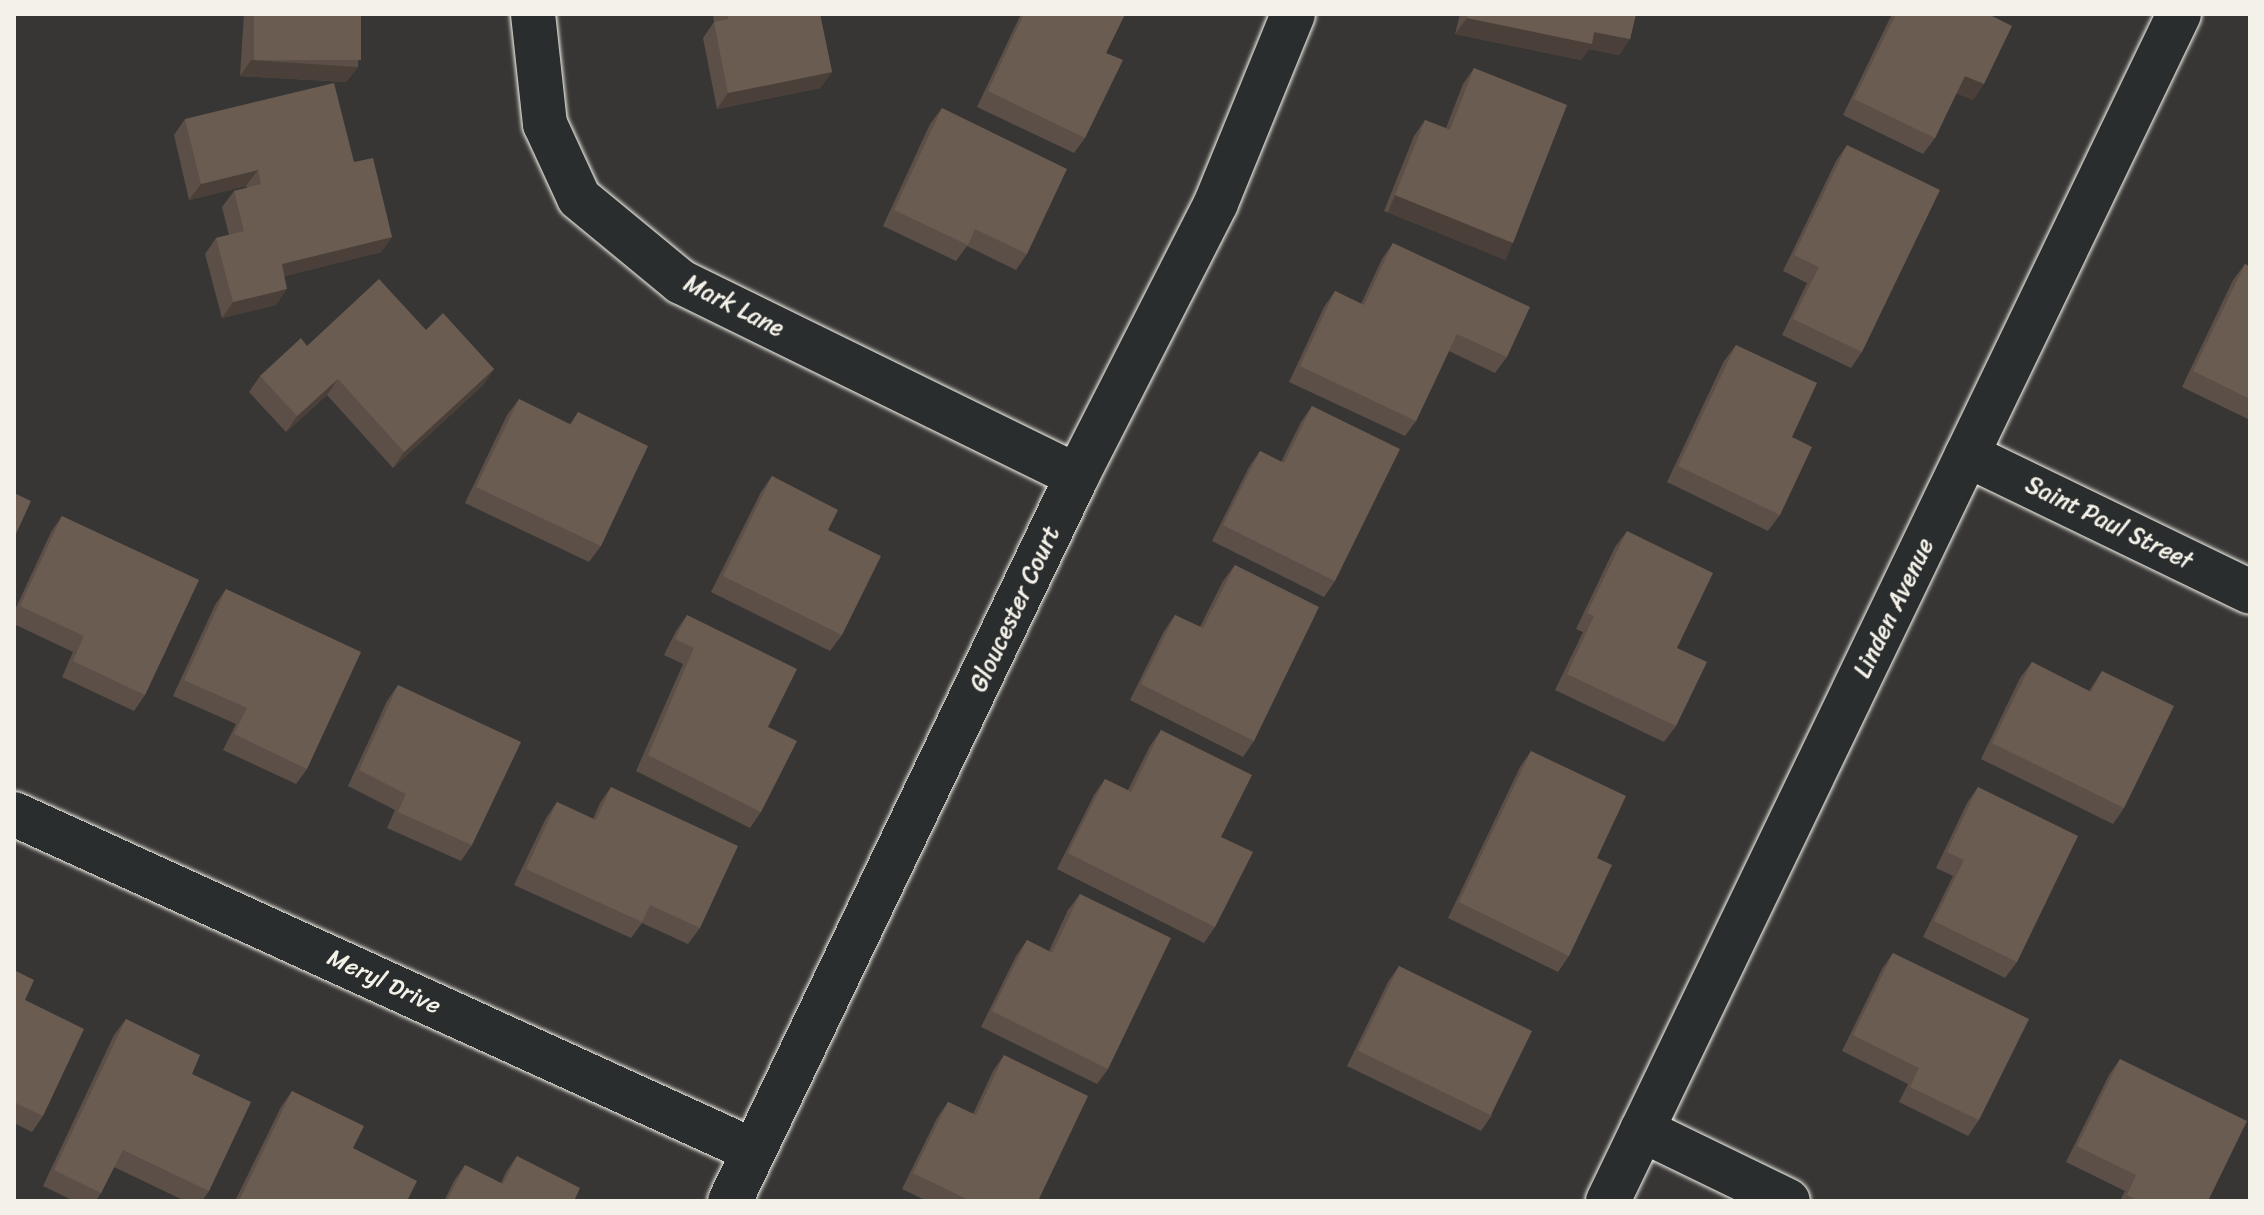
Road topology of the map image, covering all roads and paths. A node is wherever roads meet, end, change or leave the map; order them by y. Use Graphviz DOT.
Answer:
graph roads {
  1 [pos="533,14"];
  2 [pos="1293,14"];
  3 [pos="2179,14"];
  4 [pos="1967,455"];
  5 [pos="1077,476"];
  6 [pos="2250,592"];
  7 [pos="14,814"];
  8 [pos="1642,1130"];
  9 [pos="754,1151"];
  10 [pos="730,1201"];
  11 [pos="1608,1201"];
  12 [pos="1788,1201"];
  1 -- 5 [label="street, Mark Lane"];
  2 -- 5 [label="street, Gloucester Court"];
  3 -- 4 [label="street, Linden Avenue"];
  4 -- 6 [label="street, Saint Paul Street"];
  4 -- 8 [label="street, Linden Avenue"];
  5 -- 9 [label="street, Gloucester Court"];
  7 -- 9 [label="street, Meryl Drive"];
  8 -- 11 [label="street, Linden Avenue"];
  8 -- 12 [label="street"];
  9 -- 10 [label="street, Gloucester Court"];
}
